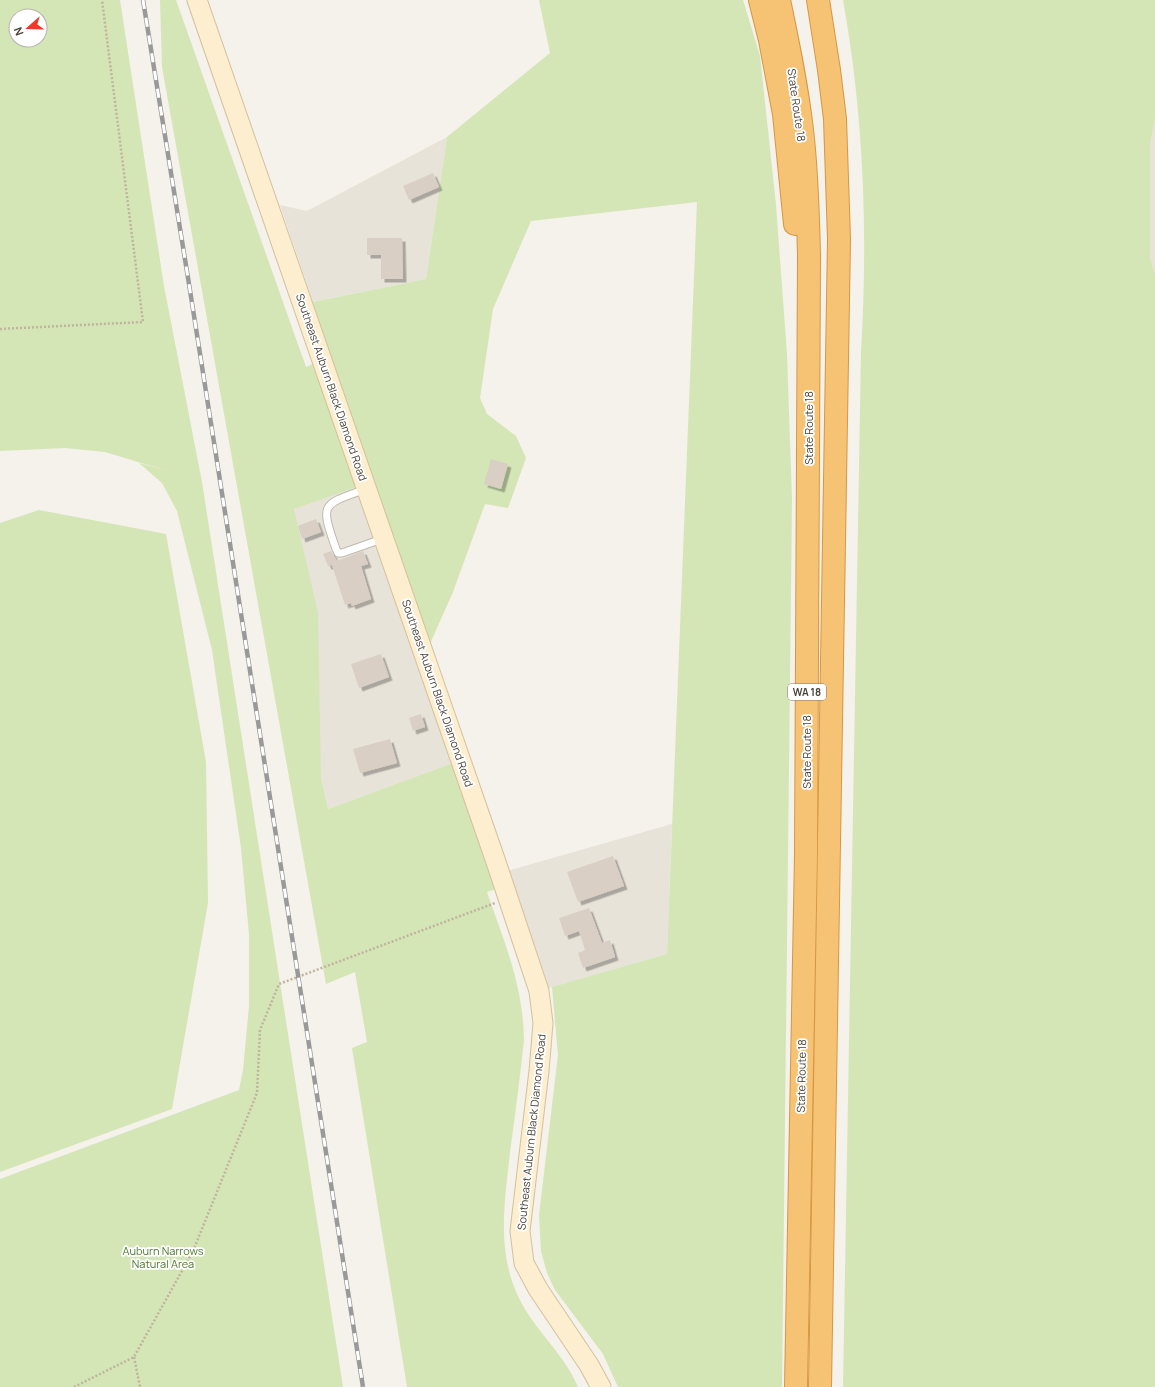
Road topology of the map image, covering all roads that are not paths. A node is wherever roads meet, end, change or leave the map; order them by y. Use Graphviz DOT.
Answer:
graph roads {
  1 [pos="198,0"];
  2 [pos="760,0"];
  3 [pos="779,0"];
  4 [pos="818,0"];
  5 [pos="809,308"];
  6 [pos="367,488"];
  7 [pos="384,538"];
  8 [pos="601,1387"];
  9 [pos="796,1387"];
  10 [pos="820,1387"];
  1 -- 6 [label="main road, Southeast Auburn Black Diamond Road"];
  2 -- 5 [label="highway"];
  3 -- 5 [label="highway, State Route 18 / WA 18"];
  4 -- 10 [label="highway, WA 18"];
  5 -- 9 [label="highway, State Route 18 / WA 18"];
  6 -- 7 [label="main road, Southeast Auburn Black Diamond Road"];
  6 -- 7 [label="lane"];
  7 -- 8 [label="main road, Southeast Auburn Black Diamond Road"];
}
